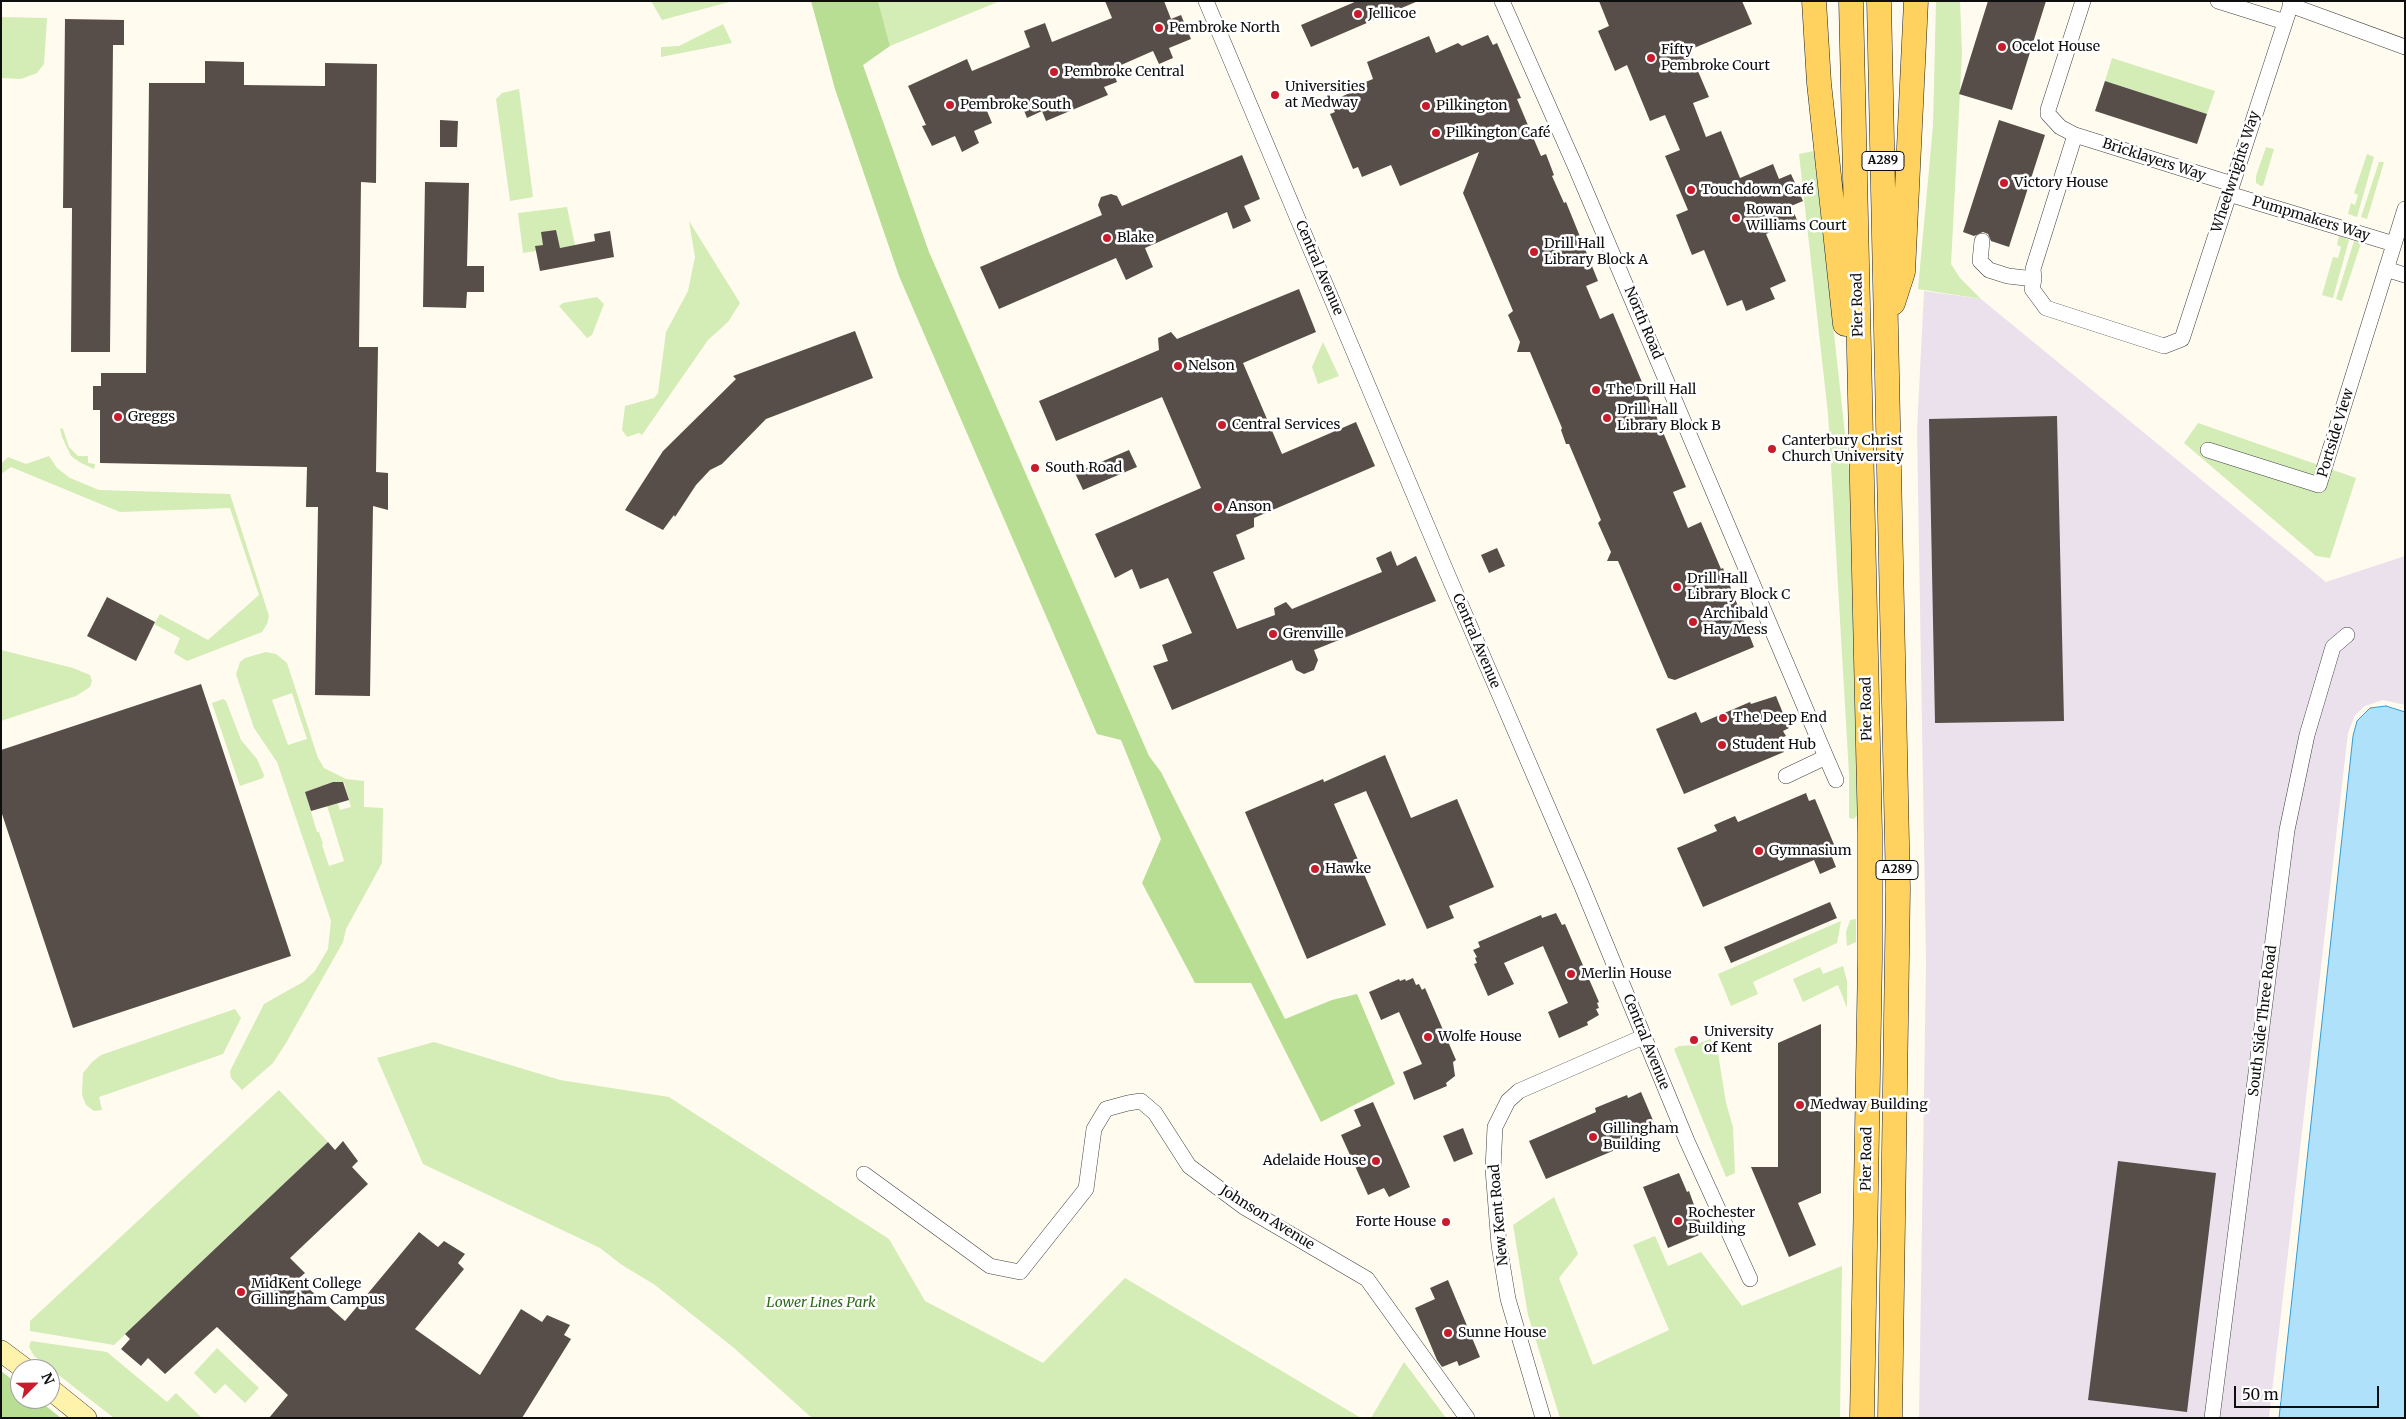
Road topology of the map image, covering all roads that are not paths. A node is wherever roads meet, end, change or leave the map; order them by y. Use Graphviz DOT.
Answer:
graph roads {
  1 [pos="1206,1"];
  2 [pos="1502,1"];
  3 [pos="1814,1"];
  4 [pos="1851,1"];
  5 [pos="1879,1"];
  6 [pos="1916,1"];
  7 [pos="2083,1"];
  8 [pos="2218,1"];
  9 [pos="2291,3"];
  10 [pos="2285,22"];
  11 [pos="2405,47"];
  12 [pos="2075,135"];
  13 [pos="2231,189"];
  14 [pos="2405,210"];
  15 [pos="1982,241"];
  16 [pos="2394,244"];
  17 [pos="2386,269"];
  18 [pos="2405,275"];
  19 [pos="2034,279"];
  20 [pos="1887,321"];
  21 [pos="2208,450"];
  22 [pos="1862,465"];
  23 [pos="2348,635"];
  24 [pos="1826,756"];
  25 [pos="1786,776"];
  26 [pos="1836,780"];
  27 [pos="1643,1038"];
  28 [pos="864,1174"];
  29 [pos="1750,1280"];
  30 [pos="1,1351"];
  31 [pos="11,1359"];
  32 [pos="60,1397"];
  33 [pos="86,1418"];
  34 [pos="1467,1418"];
  35 [pos="1543,1418"];
  36 [pos="1862,1418"];
  37 [pos="1890,1418"];
  38 [pos="2212,1418"];
  1 -- 27 [label="street, Central Avenue"];
  2 -- 24 [label="street, North Road"];
  3 -- 22 [label="main road"];
  4 -- 22 [label="main road, Pier Road / A289"];
  5 -- 20 [label="main road, Pier Road / A289"];
  6 -- 20 [label="main road"];
  7 -- 12 [label="street, Bricklayers Way"];
  8 -- 10 [label="street"];
  9 -- 10 [label="street, Wheelwrights Way"];
  9 -- 11 [label="street, Wheelwrights Way"];
  10 -- 13 [label="street, Wheelwrights Way"];
  12 -- 13 [label="street, Bricklayers Way"];
  12 -- 19 [label="street"];
  13 -- 16 [label="street, Pumpmakers Way"];
  13 -- 19 [label="street, Wheelwrights Way"];
  14 -- 16 [label="street, Portside View"];
  15 -- 19 [label="street"];
  16 -- 17 [label="street, Portside View"];
  17 -- 18 [label="street"];
  17 -- 21 [label="street, Portside View"];
  20 -- 37 [label="main road, Pier Road / A289"];
  22 -- 36 [label="main road, Pier Road / A289"];
  23 -- 38 [label="street, South Side Three Road"];
  24 -- 25 [label="street"];
  24 -- 26 [label="street, North Road"];
  27 -- 29 [label="street, Central Avenue"];
  27 -- 35 [label="street, New Kent Road"];
  28 -- 34 [label="street, Johnson Avenue"];
  30 -- 31 [label="main road"];
  32 -- 33 [label="main road"];
}
